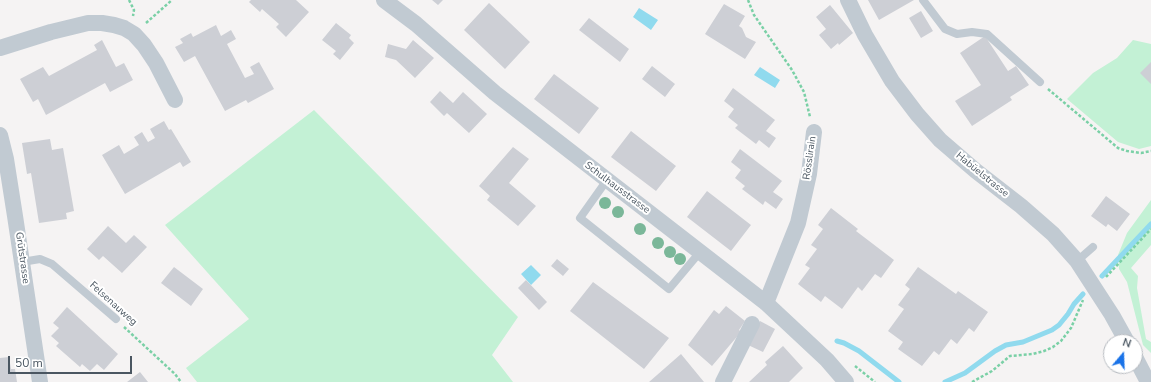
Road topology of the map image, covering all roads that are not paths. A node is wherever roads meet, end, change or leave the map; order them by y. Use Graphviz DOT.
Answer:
graph roads {
  1 [pos="384,0"];
  2 [pos="848,0"];
  3 [pos="923,0"];
  4 [pos="0,48"];
  5 [pos="1040,82"];
  6 [pos="175,100"];
  7 [pos="814,132"];
  8 [pos="0,135"];
  9 [pos="607,180"];
  10 [pos="1094,247"];
  11 [pos="700,252"];
  12 [pos="1077,261"];
  13 [pos="22,262"];
  14 [pos="766,303"];
  15 [pos="116,319"];
  16 [pos="752,324"];
  17 [pos="1123,334"];
  18 [pos="1143,372"];
  19 [pos="40,382"];
  20 [pos="723,382"];
  21 [pos="846,382"];
  22 [pos="1148,382"];
  1 -- 9 [label="street, Schulhausstrasse"];
  2 -- 12 [label="street, Habüelstrasse"];
  3 -- 5 [label="lane"];
  4 -- 6 [label="street"];
  7 -- 14 [label="street, Rösslirain"];
  8 -- 13 [label="street, Grütstrasse"];
  9 -- 11 [label="street, Schulhausstrasse"];
  9 -- 11 [label="lane"];
  10 -- 12 [label="lane"];
  11 -- 14 [label="street, Schulhausstrasse"];
  12 -- 17 [label="street, Habüelstrasse"];
  13 -- 15 [label="lane, Felsenauweg"];
  13 -- 19 [label="street, Grütstrasse"];
  14 -- 21 [label="street, Schulhausstrasse"];
  16 -- 20 [label="street"];
  18 -- 22 [label="street"];
}
